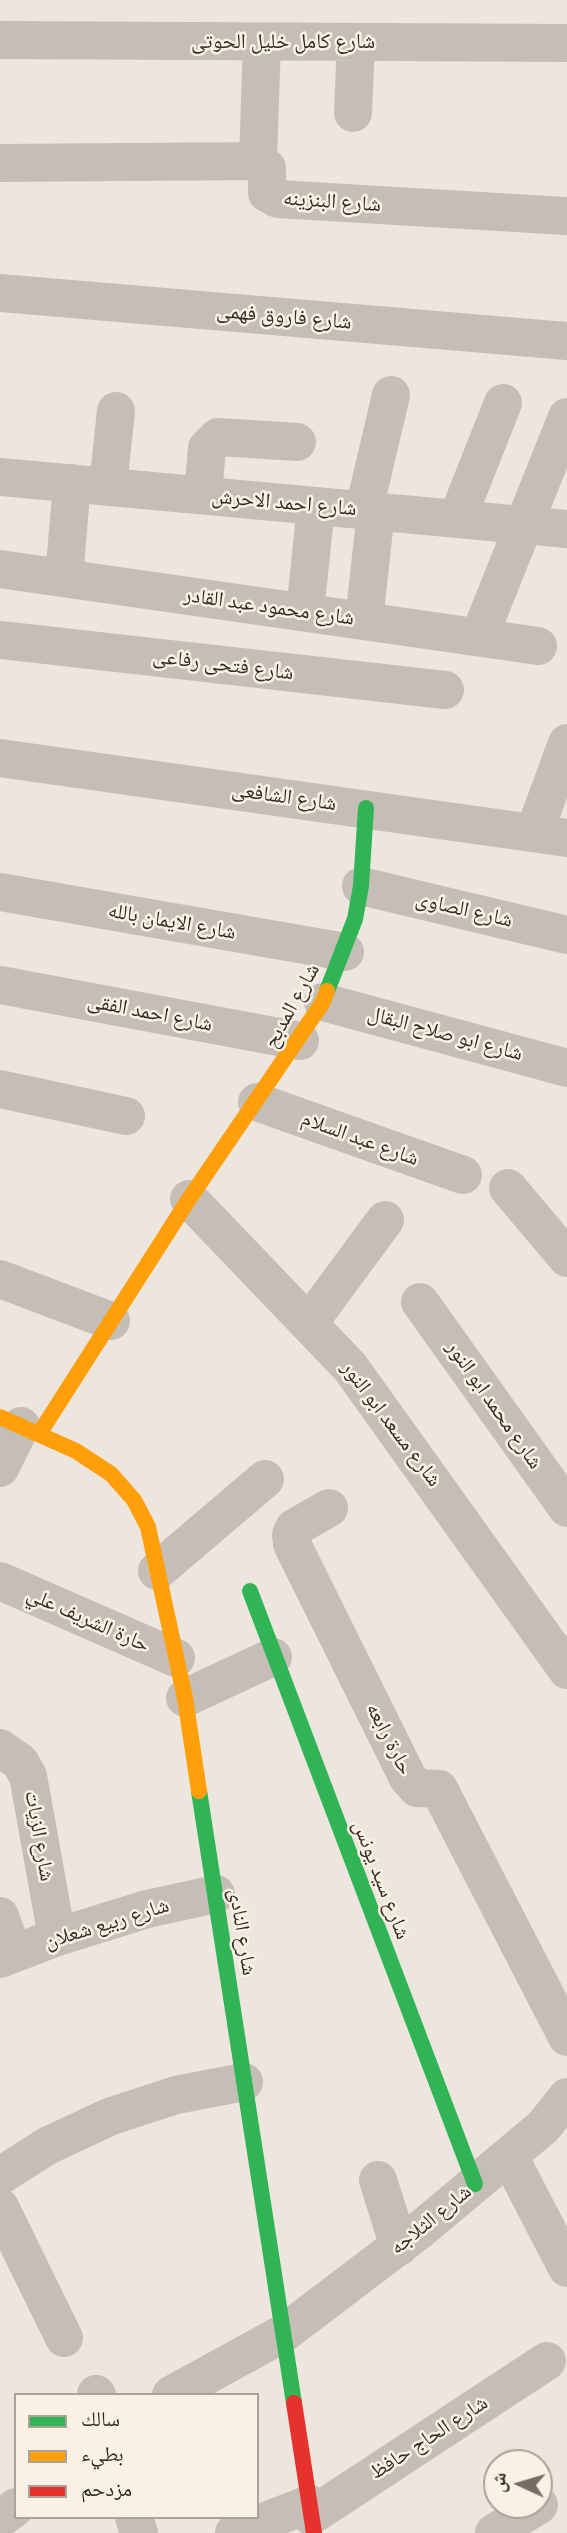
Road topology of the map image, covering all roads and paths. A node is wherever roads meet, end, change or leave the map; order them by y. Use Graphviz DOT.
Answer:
graph roads {
  1 [pos="0,40"];
  2 [pos="262,42"];
  3 [pos="356,43"];
  4 [pos="567,43"];
  5 [pos="353,113"];
  6 [pos="258,161"];
  7 [pos="0,163"];
  8 [pos="567,216"];
  9 [pos="0,293"];
  10 [pos="567,341"];
  11 [pos="391,395"];
  12 [pos="503,403"];
  13 [pos="116,411"];
  14 [pos="567,417"];
  15 [pos="298,442"];
  16 [pos="0,477"];
  17 [pos="90,485"];
  18 [pos="203,495"];
  19 [pos="316,506"];
  20 [pos="370,510"];
  21 [pos="457,519"];
  22 [pos="525,525"];
  23 [pos="567,529"];
  24 [pos="0,569"];
  25 [pos="64,578"];
  26 [pos="305,612"];
  27 [pos="364,621"];
  28 [pos="480,637"];
  29 [pos="0,640"];
  30 [pos="538,646"];
  31 [pos="445,690"];
  32 [pos="567,743"];
  33 [pos="0,758"];
  34 [pos="366,808"];
  35 [pos="551,836"];
  36 [pos="361,886"];
  37 [pos="0,892"];
  38 [pos="567,934"];
  39 [pos="345,952"];
  40 [pos="0,985"];
  41 [pos="323,1002"];
  42 [pos="300,1041"];
  43 [pos="567,1068"];
  44 [pos="0,1089"];
  45 [pos="257,1102"];
  46 [pos="126,1116"];
  47 [pos="463,1175"];
  48 [pos="508,1188"];
  49 [pos="190,1199"];
  50 [pos="385,1220"];
  51 [pos="567,1258"];
  52 [pos="0,1279"];
  53 [pos="420,1302"];
  54 [pos="111,1321"];
  55 [pos="309,1323"];
  56 [pos="20,1425"];
  57 [pos="0,1468"];
  58 [pos="265,1479"];
  59 [pos="329,1508"];
  60 [pos="567,1508"];
  61 [pos="157,1572"];
  62 [pos="0,1581"];
  63 [pos="250,1591"];
  64 [pos="273,1657"];
  65 [pos="176,1658"];
  66 [pos="567,1670"];
  67 [pos="185,1698"];
  68 [pos="0,1748"];
  69 [pos="216,1895"];
  70 [pos="0,1916"];
  71 [pos="57,1937"];
  72 [pos="6,1956"];
  73 [pos="567,2037"];
  74 [pos="244,2082"];
  75 [pos="567,2097"];
  76 [pos="509,2156"];
  77 [pos="0,2176"];
  78 [pos="378,2180"];
  79 [pos="475,2184"];
  80 [pos="0,2207"];
  81 [pos="398,2247"];
  82 [pos="567,2268"];
  83 [pos="284,2333"];
  84 [pos="64,2338"];
  85 [pos="547,2361"];
  86 [pos="175,2393"];
  87 [pos="312,2518"];
  88 [pos="516,2519"];
  89 [pos="234,2533"];
  90 [pos="494,2533"];
  1 -- 2 [label="street, شارع كامل خليل الحوتى"];
  2 -- 3 [label="street, شارع كامل خليل الحوتى"];
  2 -- 6 [label="street"];
  3 -- 4 [label="street, شارع كامل خليل الحوتى"];
  3 -- 5 [label="street"];
  6 -- 7 [label="street"];
  6 -- 8 [label="street, شارع البنزينه"];
  9 -- 10 [label="street, شارع فاروق فهمى"];
  11 -- 20 [label="street"];
  12 -- 21 [label="street"];
  13 -- 17 [label="street"];
  14 -- 22 [label="street"];
  15 -- 18 [label="street"];
  16 -- 17 [label="street, شارع احمد الاحرش"];
  17 -- 18 [label="street, شارع احمد الاحرش"];
  17 -- 25 [label="street"];
  18 -- 19 [label="street, شارع احمد الاحرش"];
  19 -- 20 [label="street, شارع احمد الاحرش"];
  19 -- 26 [label="street"];
  20 -- 21 [label="street, شارع احمد الاحرش"];
  20 -- 27 [label="street"];
  21 -- 22 [label="street, شارع احمد الاحرش"];
  22 -- 23 [label="street, شارع احمد الاحرش"];
  22 -- 28 [label="street"];
  24 -- 25 [label="street, شارع محمود عبد القادر"];
  25 -- 26 [label="street, شارع محمود عبد القادر"];
  26 -- 27 [label="street, شارع محمود عبد القادر"];
  27 -- 28 [label="street, شارع محمود عبد القادر"];
  28 -- 30 [label="street, شارع محمود عبد القادر"];
  29 -- 31 [label="street, شارع فتحى رفاعى"];
  32 -- 35 [label="street"];
  33 -- 34 [label="street, شارع الشافعى"];
  34 -- 35 [label="street, شارع الشافعى"];
  34 -- 36 [label="street, شارع المدبح"];
  36 -- 38 [label="street, شارع الصاوى"];
  36 -- 39 [label="street, شارع المدبح"];
  37 -- 39 [label="street, شارع الايمان بالله"];
  39 -- 41 [label="street, شارع المدبح"];
  40 -- 42 [label="street, شارع احمد الفقى"];
  41 -- 42 [label="street, شارع المدبح"];
  41 -- 43 [label="street, شارع ابو صلاح البقال"];
  42 -- 45 [label="street, شارع المدبح"];
  44 -- 46 [label="street"];
  45 -- 47 [label="street, شارع عبد السلام"];
  45 -- 49 [label="street, شارع المدبح"];
  48 -- 51 [label="street"];
  49 -- 54 [label="street, شارع المدبح"];
  49 -- 55 [label="street, شارع مسعد ابو النور"];
  50 -- 55 [label="street"];
  52 -- 54 [label="street"];
  53 -- 60 [label="street, شارع محمد ابو النور"];
  54 -- 56 [label="street, شارع المدبح"];
  55 -- 66 [label="street, شارع مسعد ابو النور"];
  56 -- 57 [label="street"];
  56 -- 61 [label="street, شارع النادى"];
  58 -- 61 [label="street"];
  59 -- 73 [label="street, حارة رابعه"];
  61 -- 65 [label="street, شارع النادى"];
  62 -- 65 [label="street, حارة الشريف علي"];
  63 -- 64 [label="street, شارع سيد يونس"];
  64 -- 67 [label="street"];
  64 -- 79 [label="street, شارع سيد يونس"];
  65 -- 67 [label="street, شارع النادى"];
  67 -- 69 [label="street, شارع النادى"];
  68 -- 71 [label="street, شارع الزيات"];
  69 -- 71 [label="street, شارع ربيع شعلان"];
  69 -- 74 [label="street, شارع النادى"];
  70 -- 72 [label="street"];
  71 -- 72 [label="street, شارع ربيع شعلان"];
  74 -- 77 [label="street"];
  74 -- 83 [label="street, شارع النادى"];
  75 -- 76 [label="street, شارع الثلاجه"];
  76 -- 79 [label="street, شارع الثلاجه"];
  76 -- 82 [label="street"];
  78 -- 81 [label="street"];
  79 -- 81 [label="street, شارع الثلاجه"];
  80 -- 84 [label="street"];
  81 -- 83 [label="street, شارع الثلاجه"];
  83 -- 86 [label="street, شارع الثلاجه"];
  83 -- 87 [label="street, شارع النادى"];
  85 -- 87 [label="street, شارع الحاج حافظ"];
  87 -- 89 [label="street, شارع الحاج حافظ"];
  88 -- 90 [label="street"];
}
